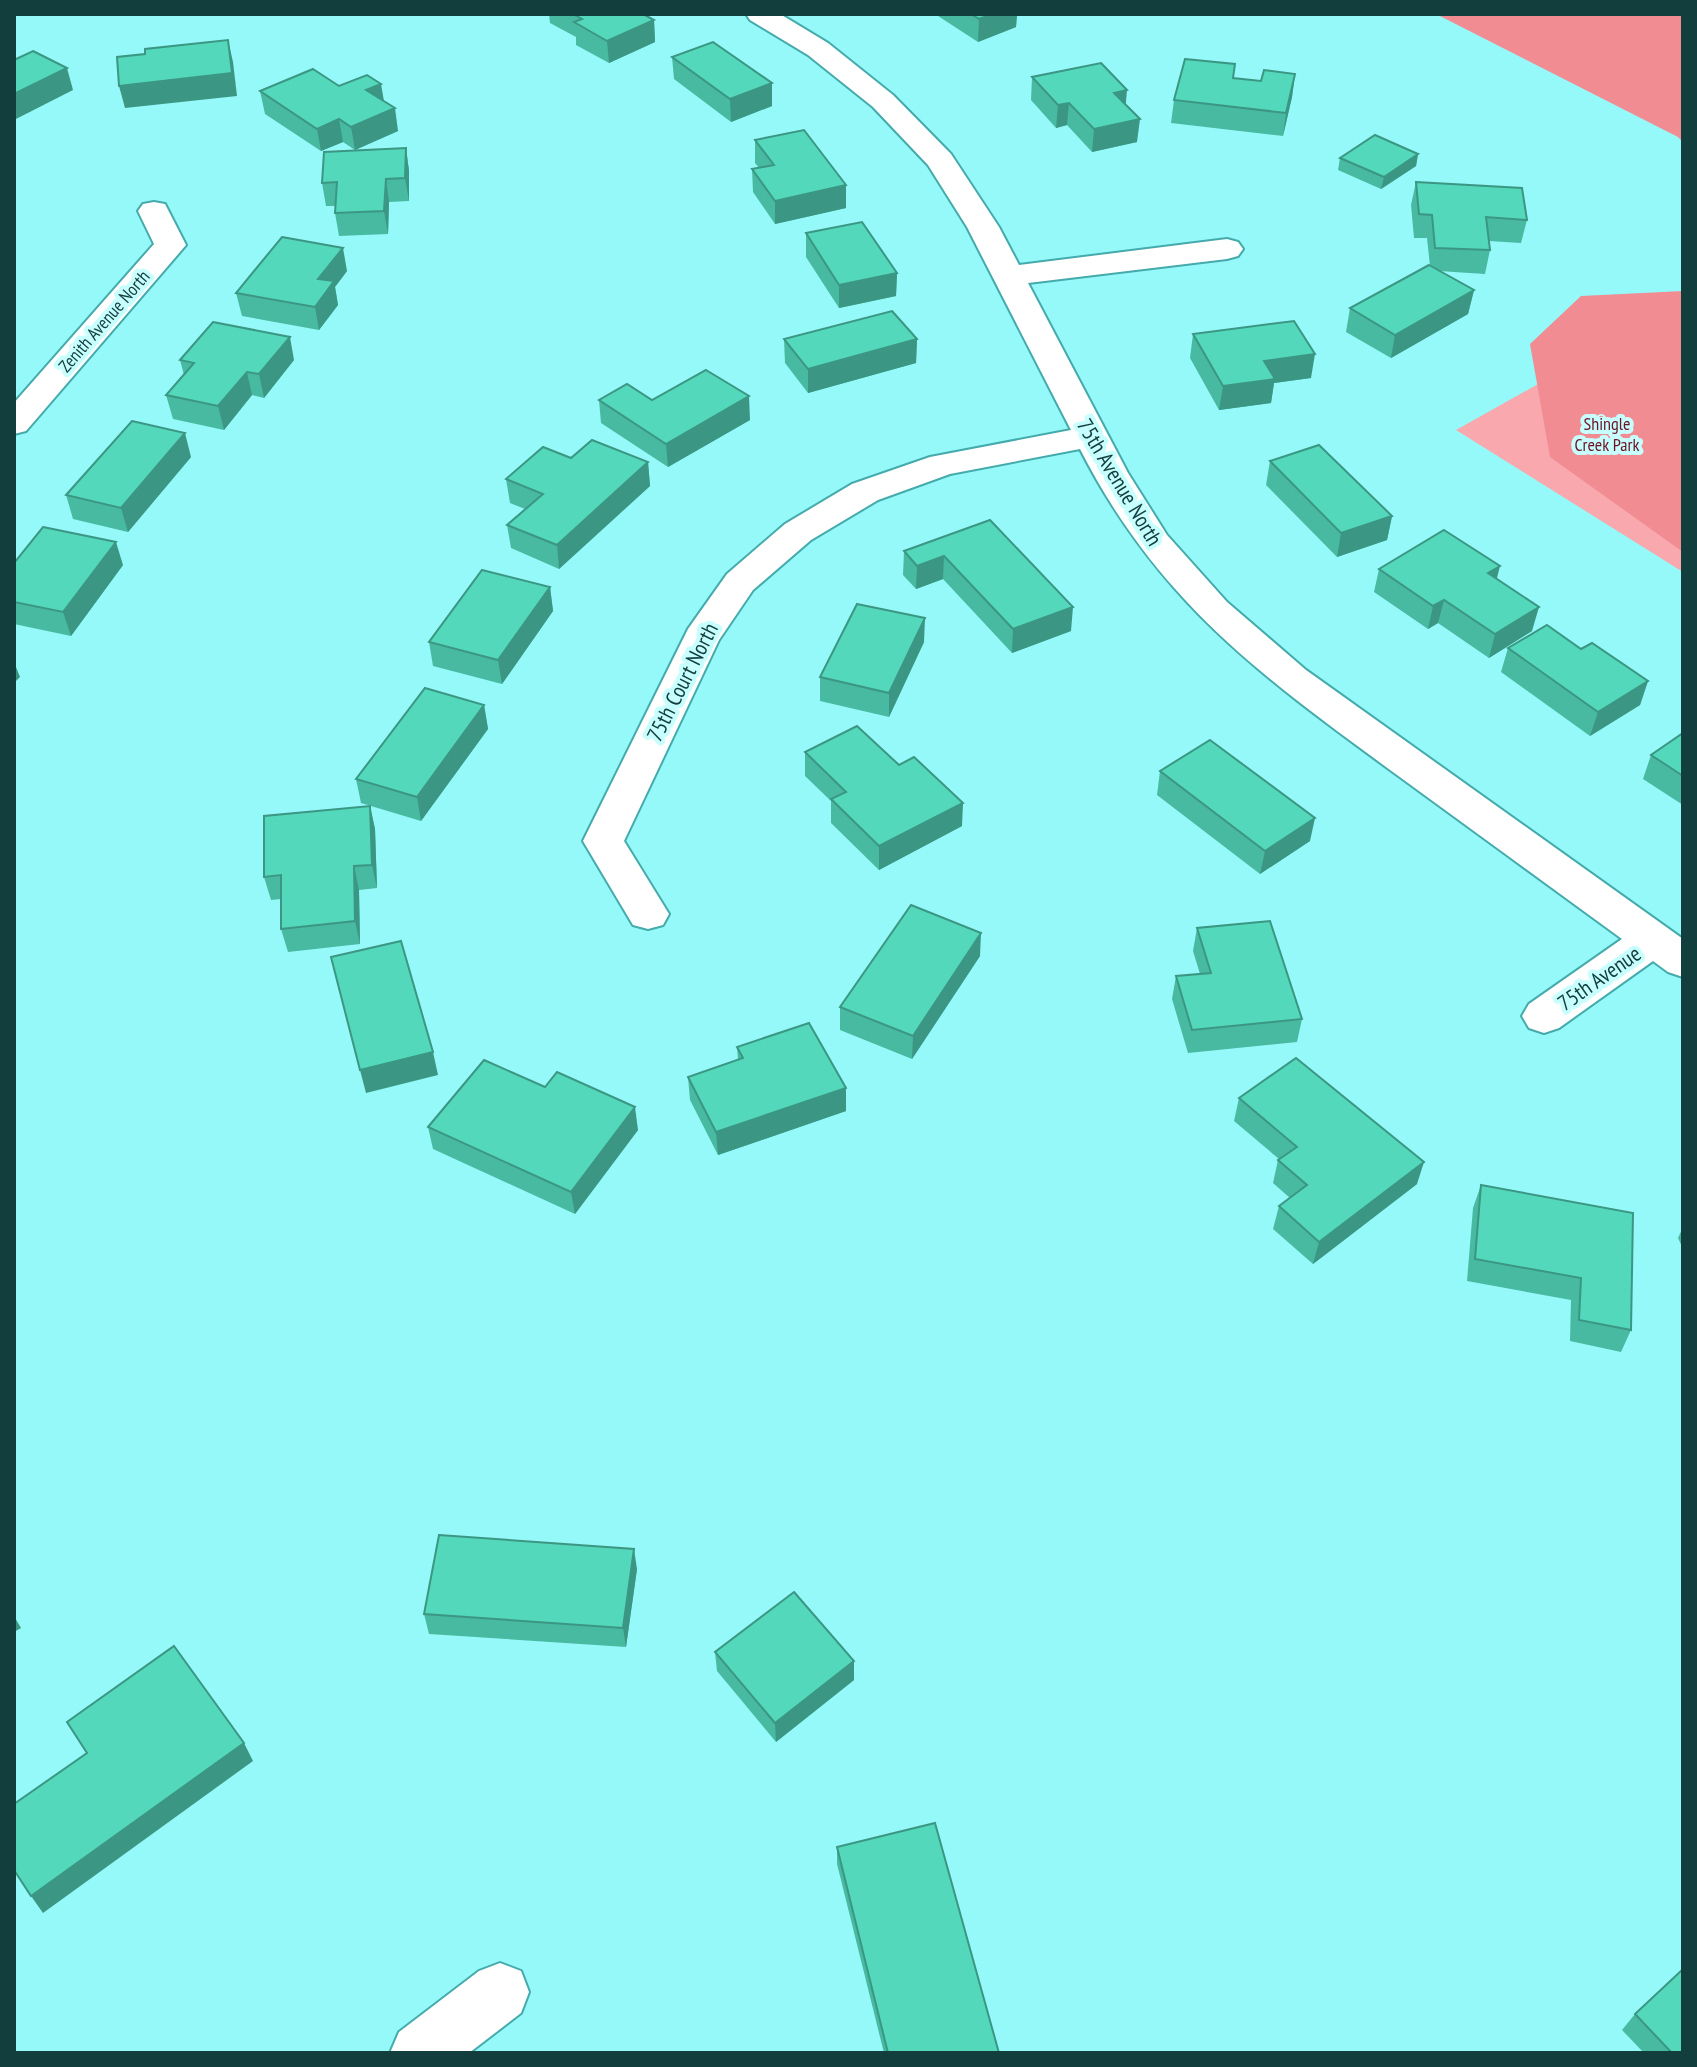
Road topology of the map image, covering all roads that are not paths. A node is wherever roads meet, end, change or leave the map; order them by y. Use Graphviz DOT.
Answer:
graph roads {
  1 [pos="760,14"];
  2 [pos="154,211"];
  3 [pos="1227,249"];
  4 [pos="1007,276"];
  5 [pos="14,424"];
  6 [pos="1090,437"];
  7 [pos="648,914"];
  8 [pos="1668,950"];
  9 [pos="1544,1016"];
  10 [pos="500,1992"];
  11 [pos="420,2053"];
  1 -- 4 [label="street, 75th Avenue North"];
  2 -- 5 [label="street, Zenith Avenue North"];
  3 -- 4 [label="street"];
  4 -- 6 [label="street, 75th Avenue North"];
  6 -- 7 [label="street, 75th Court North"];
  6 -- 8 [label="street, 75th Avenue North"];
  8 -- 9 [label="street, 75th Avenue"];
  10 -- 11 [label="street"];
}
